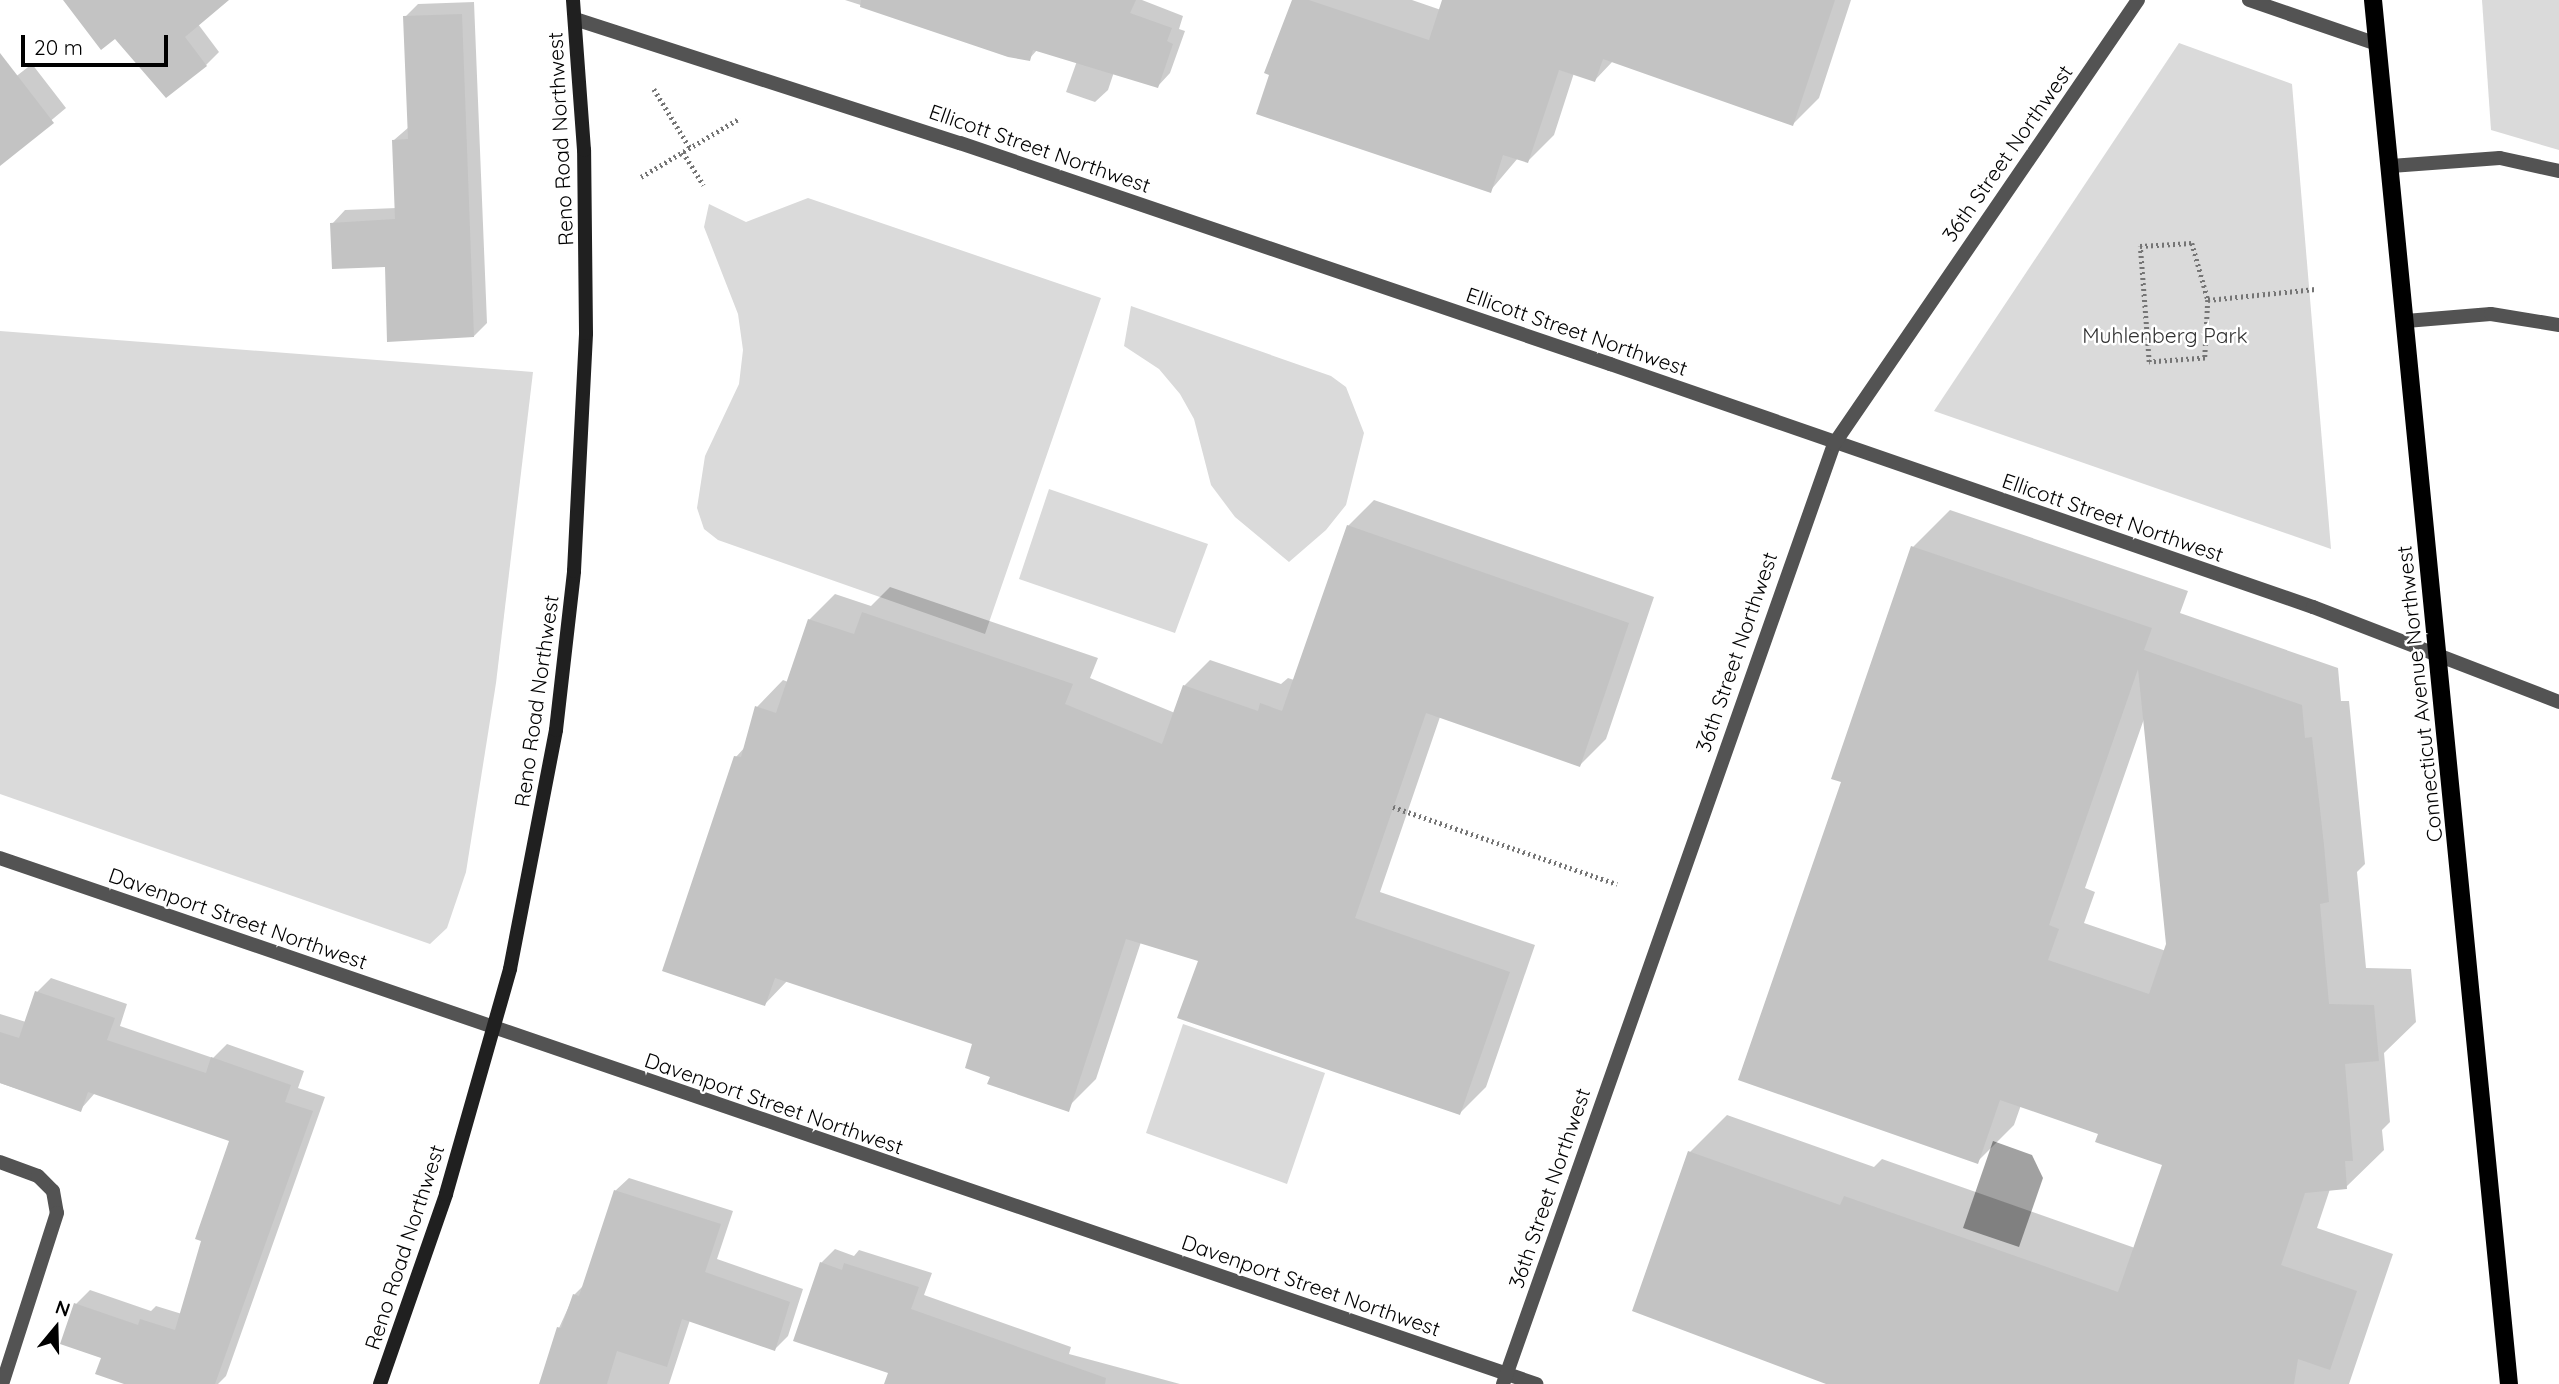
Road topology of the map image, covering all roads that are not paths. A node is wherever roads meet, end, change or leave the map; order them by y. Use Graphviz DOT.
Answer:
graph roads {
  1 [pos="573,0"];
  2 [pos="2138,0"];
  3 [pos="2249,0"];
  4 [pos="2373,0"];
  5 [pos="575,19"];
  6 [pos="2378,44"];
  7 [pos="2391,166"];
  8 [pos="2559,171"];
  9 [pos="2406,321"];
  10 [pos="2559,325"];
  11 [pos="1834,444"];
  12 [pos="2439,657"];
  13 [pos="2559,702"];
  14 [pos="0,858"];
  15 [pos="493,1029"];
  16 [pos="0,1163"];
  17 [pos="1504,1379"];
  18 [pos="2,1384"];
  19 [pos="380,1384"];
  20 [pos="1536,1384"];
  21 [pos="2510,1384"];
  1 -- 5 [label="main road, Reno Road Northwest"];
  2 -- 11 [label="street, 36th Street Northwest"];
  3 -- 6 [label="street"];
  4 -- 6 [label="main road, Connecticut Avenue Northwest"];
  5 -- 11 [label="street, Ellicott Street Northwest"];
  5 -- 15 [label="main road, Reno Road Northwest"];
  6 -- 7 [label="main road, Connecticut Avenue Northwest"];
  7 -- 8 [label="street"];
  7 -- 9 [label="main road, Connecticut Avenue Northwest"];
  9 -- 10 [label="street"];
  9 -- 12 [label="main road, Connecticut Avenue Northwest"];
  11 -- 12 [label="street, Ellicott Street Northwest"];
  11 -- 17 [label="street, 36th Street Northwest"];
  12 -- 13 [label="street, Ellicott Street Northwest"];
  12 -- 21 [label="main road, Connecticut Avenue Northwest"];
  14 -- 15 [label="street, Davenport Street Northwest"];
  15 -- 17 [label="street, Davenport Street Northwest"];
  15 -- 19 [label="main road, Reno Road Northwest"];
  16 -- 18 [label="street"];
  17 -- 20 [label="street, Davenport Street Northwest"];
}
